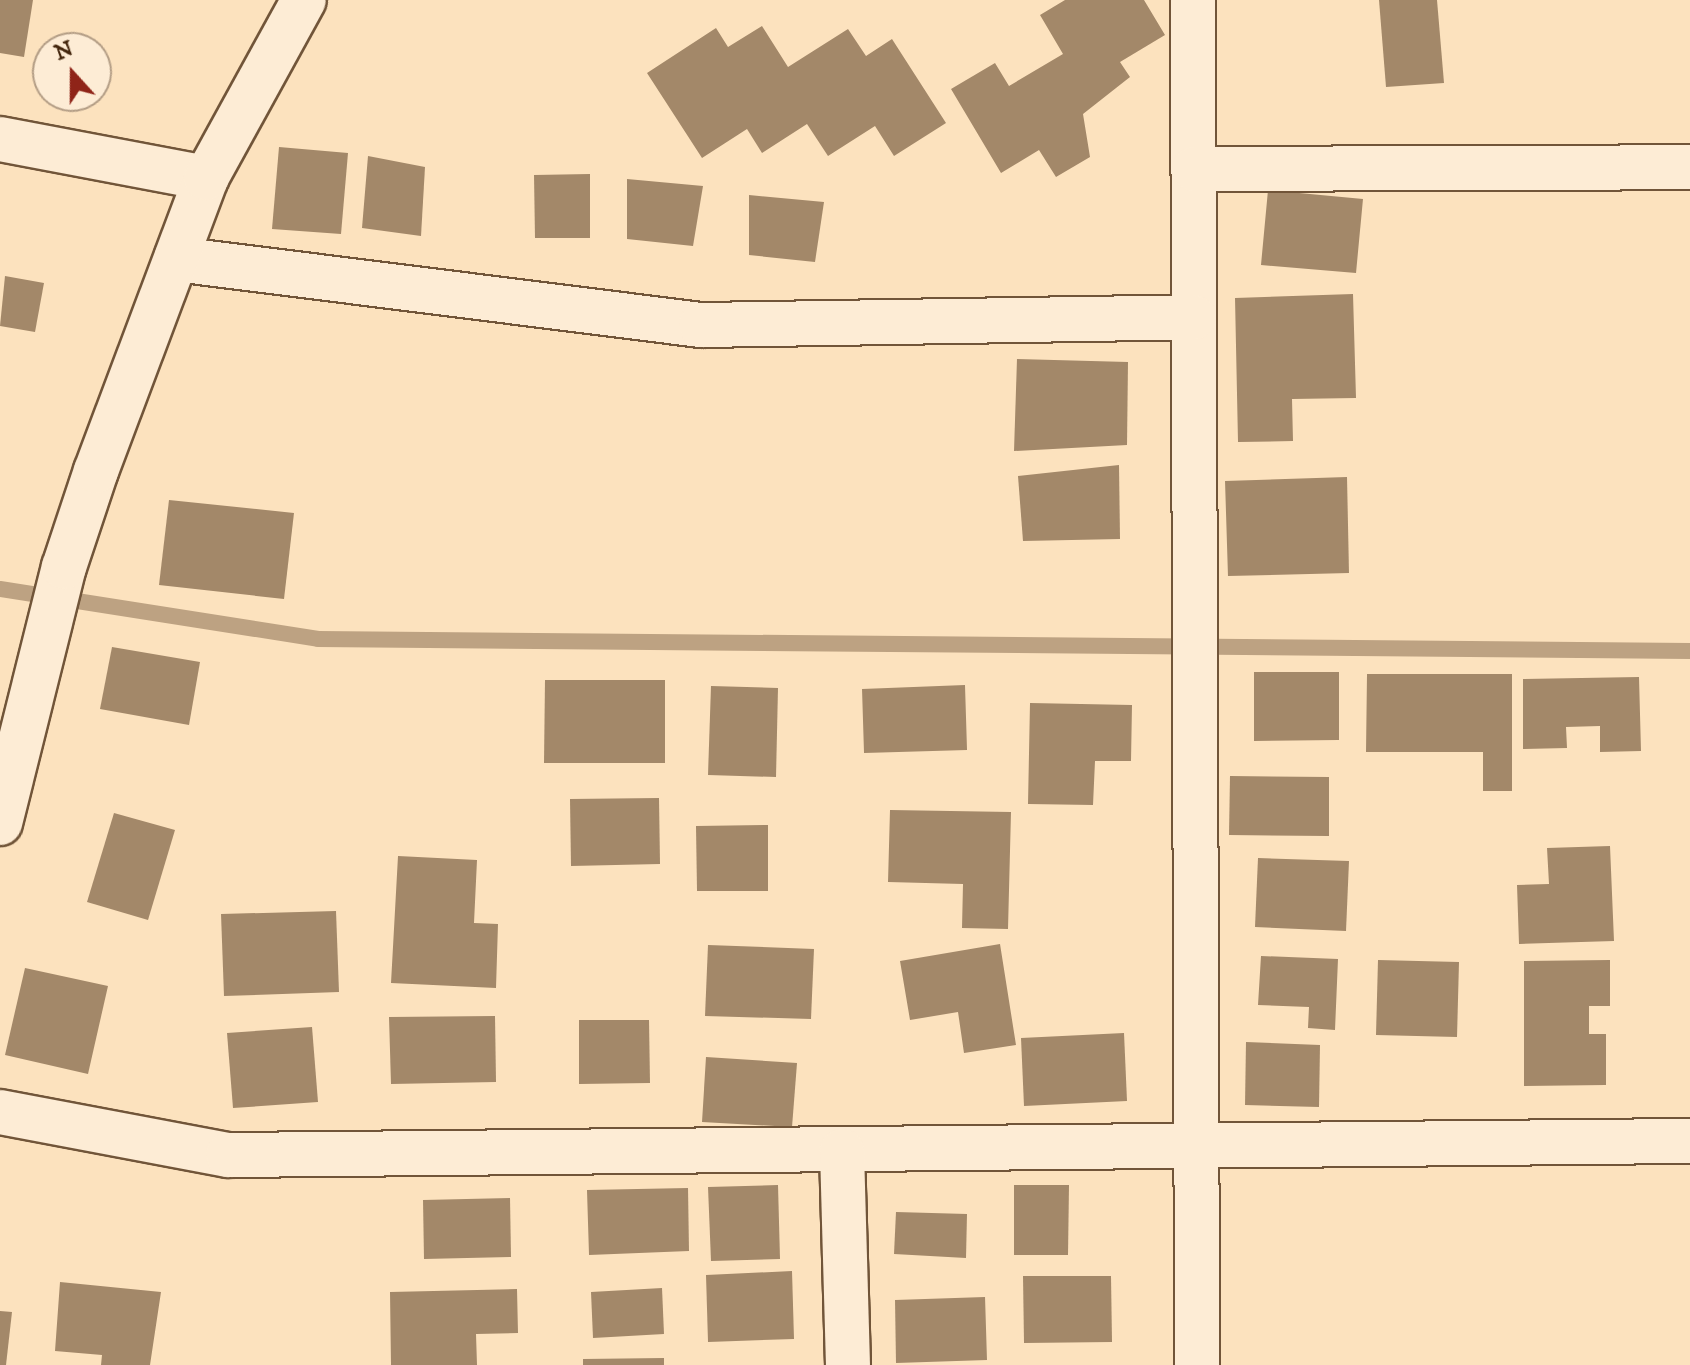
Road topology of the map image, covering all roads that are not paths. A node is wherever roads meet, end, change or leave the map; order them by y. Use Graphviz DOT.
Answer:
graph roads {
  1 [pos="304,0"];
  2 [pos="1193,0"];
  3 [pos="0,139"];
  4 [pos="1690,167"];
  5 [pos="1194,169"];
  6 [pos="206,178"];
  7 [pos="176,259"];
  8 [pos="1194,317"];
  9 [pos="0,823"];
  10 [pos="0,1112"];
  11 [pos="1690,1141"];
  12 [pos="1194,1147"];
  13 [pos="842,1151"];
  14 [pos="848,1365"];
  15 [pos="1197,1365"];
  1 -- 6 [label="street"];
  2 -- 5 [label="street"];
  3 -- 6 [label="street"];
  4 -- 5 [label="street"];
  5 -- 8 [label="street"];
  6 -- 7 [label="street"];
  7 -- 8 [label="street"];
  7 -- 9 [label="street"];
  8 -- 12 [label="street"];
  10 -- 13 [label="street"];
  11 -- 12 [label="street"];
  12 -- 13 [label="street"];
  12 -- 15 [label="street"];
  13 -- 14 [label="street"];
}
